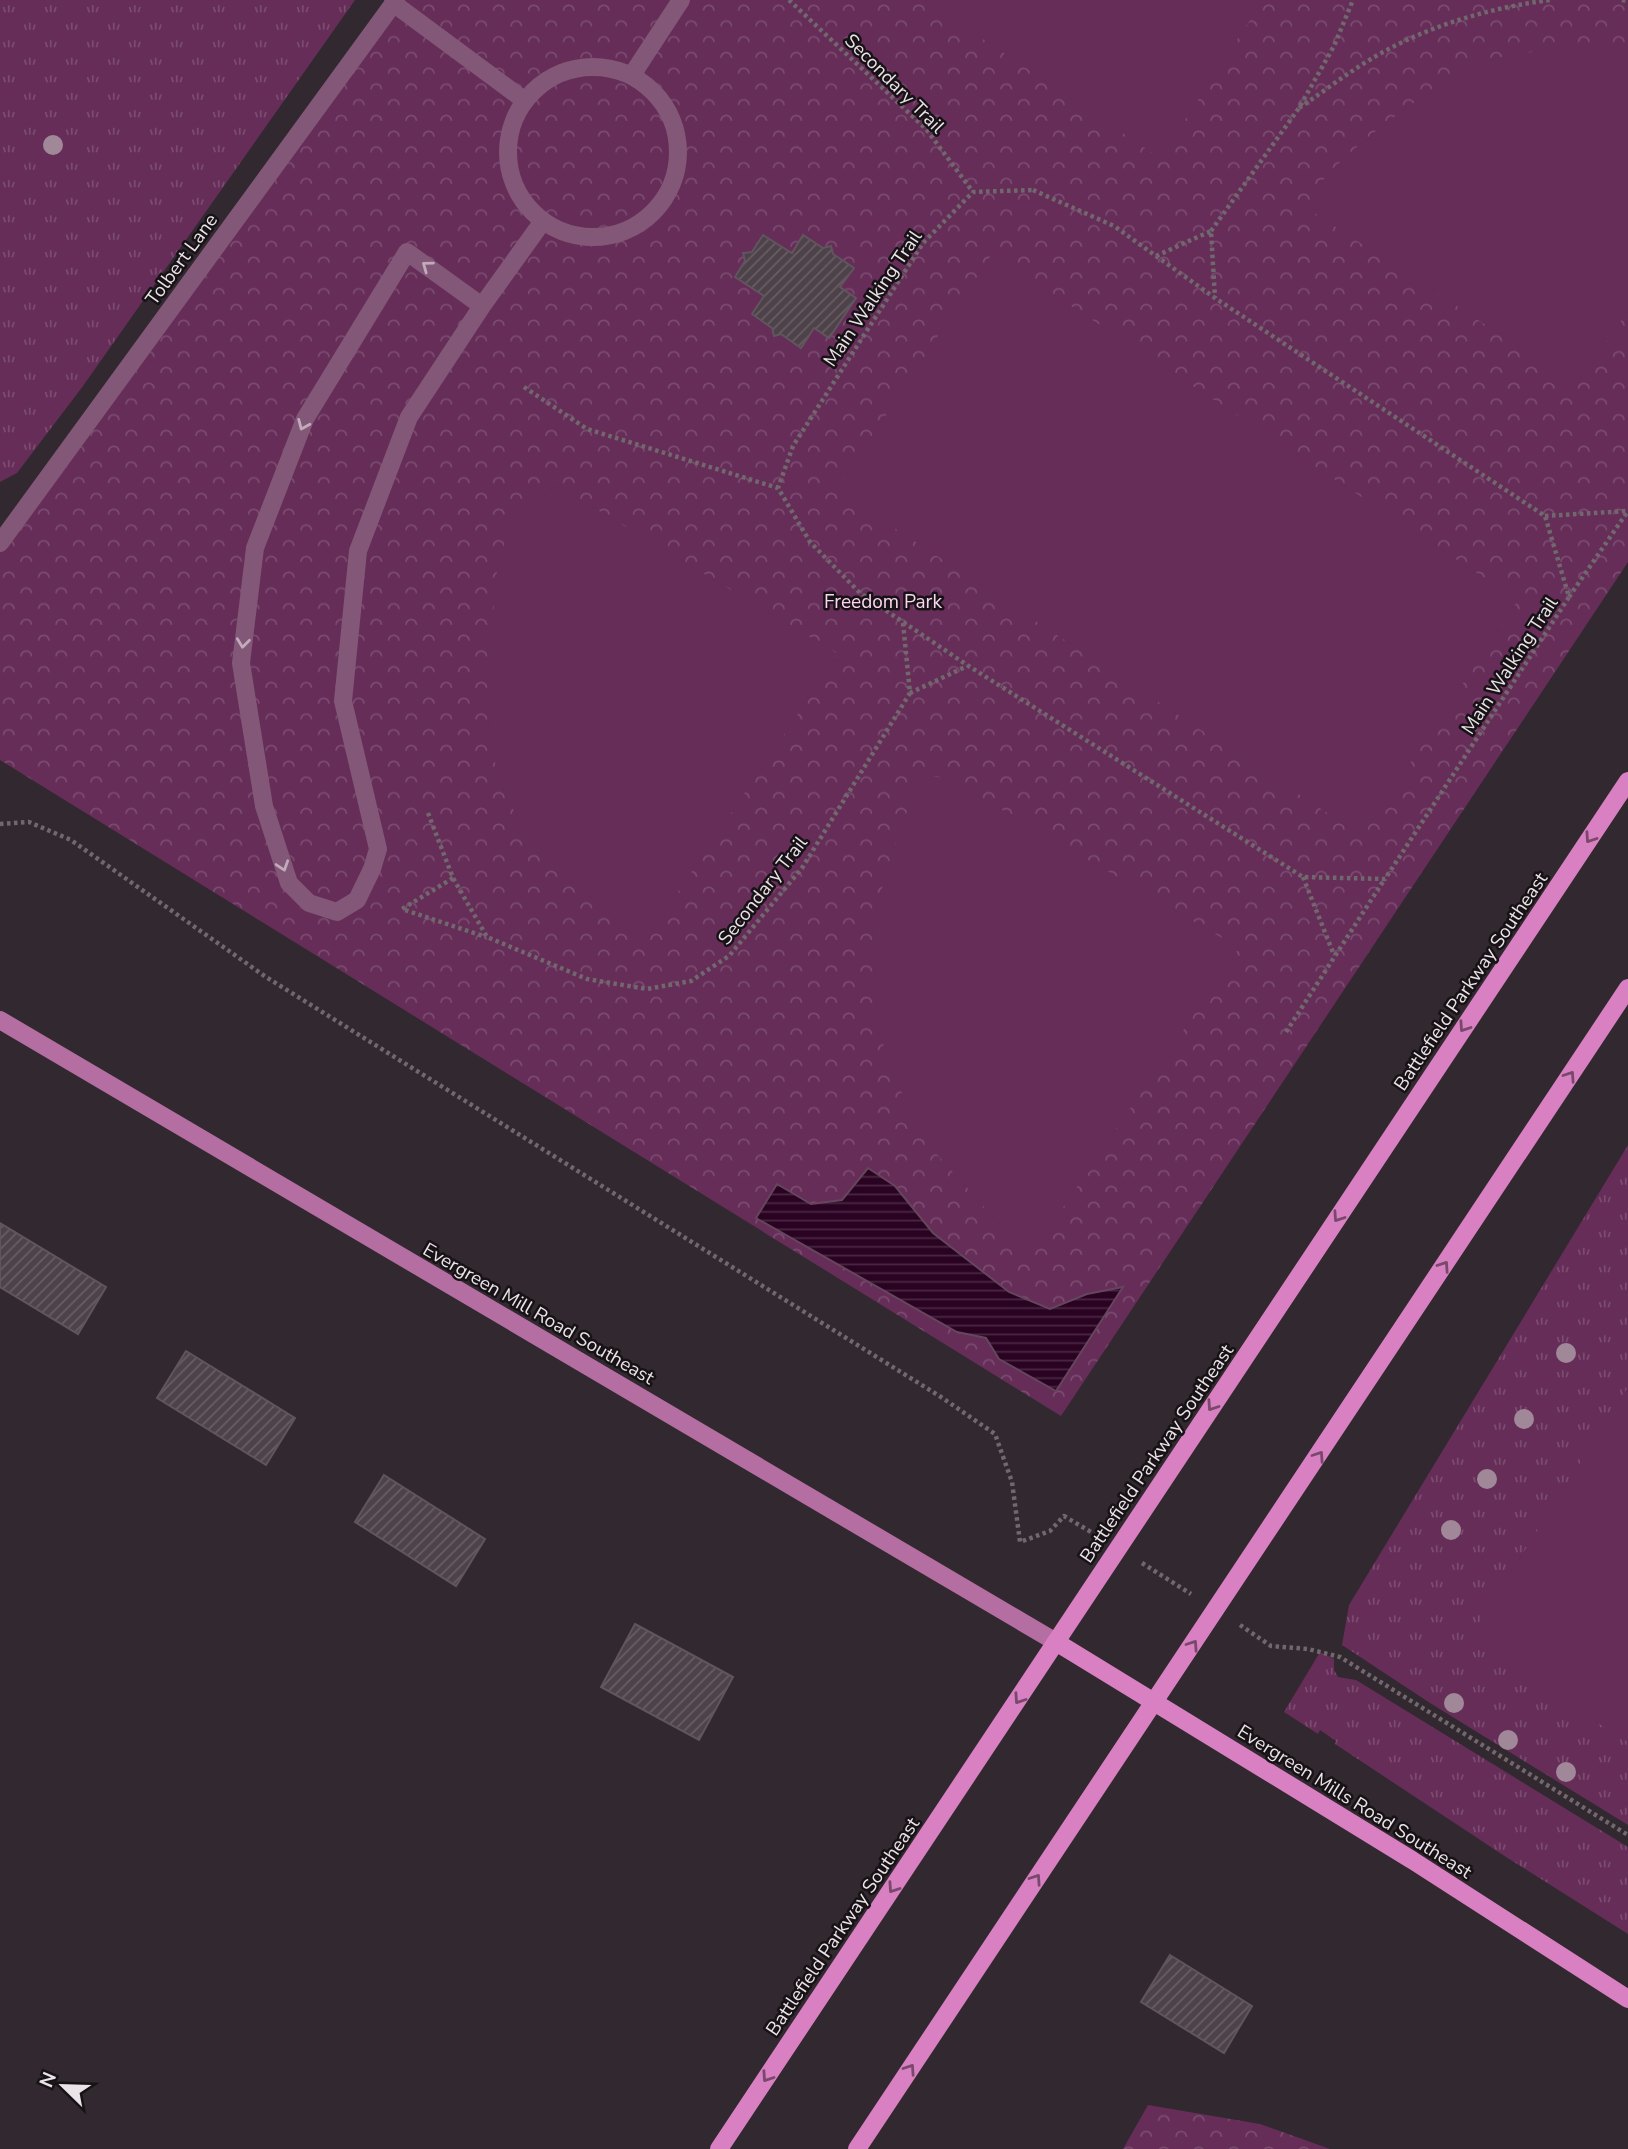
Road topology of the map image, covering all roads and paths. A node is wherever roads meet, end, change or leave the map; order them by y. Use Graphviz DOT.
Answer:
graph roads {
  1 [pos="681,0"];
  2 [pos="789,0"];
  3 [pos="1353,0"];
  4 [pos="1550,0"];
  5 [pos="1622,0"];
  6 [pos="394,1"];
  7 [pos="1628,1"];
  8 [pos="632,75"];
  9 [pos="524,100"];
  10 [pos="1299,108"];
  11 [pos="973,192"];
  12 [pos="544,220"];
  13 [pos="1211,231"];
  14 [pos="1155,256"];
  15 [pos="1214,298"];
  16 [pos="482,306"];
  17 [pos="524,387"];
  18 [pos="778,488"];
  19 [pos="1628,510"];
  20 [pos="1545,516"];
  21 [pos="0,543"];
  22 [pos="1569,597"];
  23 [pos="903,623"];
  24 [pos="967,665"];
  25 [pos="910,693"];
  26 [pos="1628,781"];
  27 [pos="428,813"];
  28 [pos="0,824"];
  29 [pos="1303,877"];
  30 [pos="453,878"];
  31 [pos="1385,879"];
  32 [pos="487,937"];
  33 [pos="1334,956"];
  34 [pos="1628,988"];
  35 [pos="0,1020"];
  36 [pos="1286,1032"];
  37 [pos="1118,1548"];
  38 [pos="1216,1611"];
  39 [pos="1056,1642"];
  40 [pos="1154,1702"];
  41 [pos="1628,1835"];
  42 [pos="1628,1999"];
  43 [pos="719,2149"];
  44 [pos="857,2149"];
  1 -- 8 [label="street"];
  2 -- 11 [label="path, Secondary Trail"];
  3 -- 10 [label="path"];
  4 -- 10 [label="path"];
  5 -- 7 [label="path"];
  6 -- 9 [label="street"];
  6 -- 21 [label="street, Tolbert Lane"];
  8 -- 9 [label="street"];
  8 -- 12 [label="street"];
  9 -- 12 [label="street"];
  10 -- 13 [label="path"];
  11 -- 14 [label="path"];
  11 -- 18 [label="path, Main Walking Trail"];
  12 -- 16 [label="street"];
  13 -- 14 [label="path"];
  13 -- 15 [label="path"];
  14 -- 15 [label="path"];
  15 -- 20 [label="path"];
  16 -- 16 [label="street, one-way"];
  17 -- 18 [label="path"];
  18 -- 23 [label="path"];
  19 -- 20 [label="path"];
  19 -- 22 [label="path"];
  20 -- 22 [label="path, Main Walking Trail"];
  22 -- 31 [label="path, Main Walking Trail"];
  23 -- 24 [label="path"];
  23 -- 25 [label="path"];
  24 -- 25 [label="path"];
  24 -- 29 [label="path"];
  25 -- 32 [label="path, Secondary Trail"];
  26 -- 37 [label="main road, Battlefield Parkway Southeast, one-way"];
  27 -- 30 [label="path"];
  28 -- 37 [label="path"];
  29 -- 31 [label="path"];
  29 -- 33 [label="path"];
  30 -- 32 [label="path"];
  30 -- 32 [label="path, Secondary Trail"];
  31 -- 33 [label="path"];
  33 -- 36 [label="path"];
  38 -- 34 [label="main road, one-way"];
  35 -- 39 [label="main road, Evergreen Mill Road Southeast"];
  37 -- 38 [label="path"];
  37 -- 39 [label="main road, Battlefield Parkway Southeast"];
  40 -- 38 [label="main road, one-way"];
  38 -- 41 [label="path"];
  39 -- 40 [label="main road, Evergreen Mills Road Southeast"];
  39 -- 43 [label="main road, Battlefield Parkway Southeast, one-way"];
  40 -- 42 [label="main road, Evergreen Mills Road Southeast"];
  44 -- 40 [label="main road, one-way"];
}
